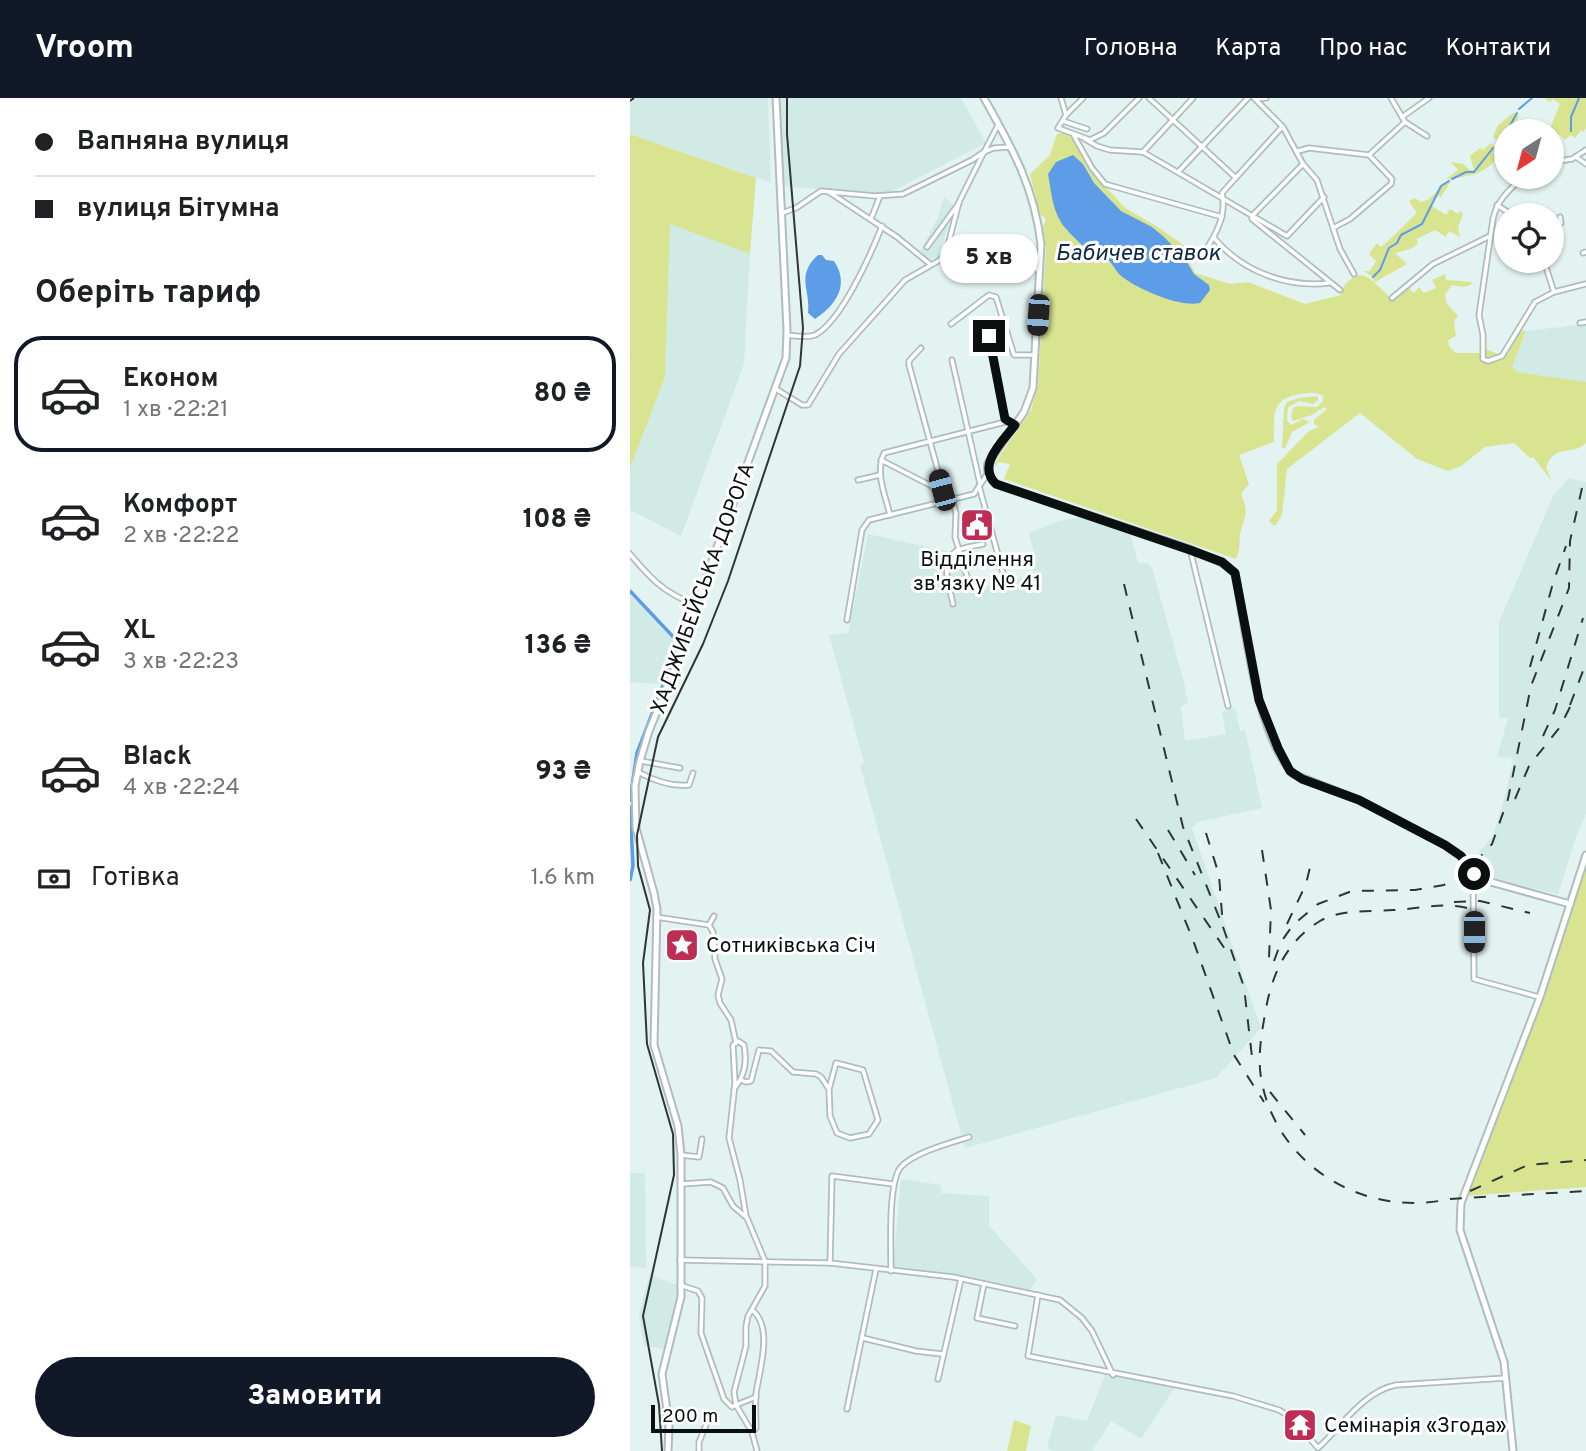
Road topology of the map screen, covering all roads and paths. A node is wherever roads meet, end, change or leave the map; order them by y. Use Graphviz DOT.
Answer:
graph roads {
  1 [pos="776,98"];
  2 [pos="984,98"];
  3 [pos="1061,98"];
  4 [pos="1083,98"];
  5 [pos="1139,98"];
  6 [pos="1149,98"];
  7 [pos="1193,98"];
  8 [pos="1248,98"];
  9 [pos="1267,98"];
  10 [pos="1391,98"];
  11 [pos="1429,98"];
  12 [pos="1255,99"];
  13 [pos="1266,107"];
  14 [pos="1066,115"];
  15 [pos="1404,119"];
  16 [pos="1172,120"];
  17 [pos="1063,121"];
  18 [pos="999,124"];
  19 [pos="1283,127"];
  20 [pos="1087,129"];
  21 [pos="1074,135"];
  22 [pos="1427,136"];
  23 [pos="1085,139"];
  24 [pos="1011,147"];
  25 [pos="1202,147"];
  26 [pos="1586,150"];
  27 [pos="1298,151"];
  28 [pos="984,152"];
  29 [pos="1143,152"];
  30 [pos="1369,155"];
  31 [pos="1576,157"];
  32 [pos="1564,160"];
  33 [pos="1303,164"];
  34 [pos="1586,164"];
  35 [pos="1178,172"];
  36 [pos="1236,178"];
  37 [pos="1512,189"];
  38 [pos="827,191"];
  39 [pos="880,196"];
  40 [pos="1324,197"];
  41 [pos="1223,200"];
  42 [pos="959,202"];
  43 [pos="1499,203"];
  44 [pos="782,213"];
  45 [pos="1222,216"];
  46 [pos="1252,216"];
  47 [pos="1494,218"];
  48 [pos="871,219"];
  49 [pos="882,226"];
  50 [pos="1335,228"];
  51 [pos="1490,236"];
  52 [pos="1214,238"];
  53 [pos="927,247"];
  54 [pos="1204,253"];
  55 [pos="976,254"];
  56 [pos="930,264"];
  57 [pos="1040,272"];
  58 [pos="1548,273"];
  59 [pos="1353,274"];
  60 [pos="1329,283"];
  61 [pos="1586,284"];
  62 [pos="1340,290"];
  63 [pos="1554,292"];
  64 [pos="1392,298"];
  65 [pos="1586,322"];
  66 [pos="1580,323"];
  67 [pos="951,324"];
  68 [pos="787,335"];
  69 [pos="989,336"];
  70 [pos="921,348"];
  71 [pos="1035,355"];
  72 [pos="951,360"];
  73 [pos="776,389"];
  74 [pos="1012,423"];
  75 [pos="968,432"];
  76 [pos="929,442"];
  77 [pos="881,460"];
  78 [pos="988,473"];
  79 [pos="880,475"];
  80 [pos="858,480"];
  81 [pos="980,485"];
  82 [pos="942,490"];
  83 [pos="954,498"];
  84 [pos="946,500"];
  85 [pos="890,515"];
  86 [pos="983,544"];
  87 [pos="958,550"];
  88 [pos="1190,550"];
  89 [pos="630,554"];
  90 [pos="969,583"];
  91 [pos="1006,584"];
  92 [pos="954,604"];
  93 [pos="696,605"];
  94 [pos="847,620"];
  95 [pos="1228,706"];
  96 [pos="640,761"];
  97 [pos="680,768"];
  98 [pos="638,772"];
  99 [pos="692,773"];
  100 [pos="1586,855"];
  101 [pos="1474,874"];
  102 [pos="1570,904"];
  103 [pos="713,916"];
  104 [pos="656,917"];
  105 [pos="709,925"];
  106 [pos="1540,997"];
  107 [pos="736,1043"];
  108 [pos="741,1080"];
  109 [pos="829,1088"];
  110 [pos="734,1089"];
  111 [pos="969,1138"];
  112 [pos="702,1139"];
  113 [pos="681,1155"];
  114 [pos="680,1184"];
  115 [pos="893,1184"];
  116 [pos="747,1218"];
  117 [pos="681,1260"];
  118 [pos="765,1261"];
  119 [pos="830,1263"];
  120 [pos="876,1269"];
  121 [pos="891,1270"];
  122 [pos="961,1279"];
  123 [pos="984,1284"];
  124 [pos="680,1285"];
  125 [pos="1038,1295"];
  126 [pos="752,1310"];
  127 [pos="1015,1326"];
  128 [pos="863,1338"];
  129 [pos="942,1354"];
  130 [pos="1113,1375"];
  131 [pos="1506,1378"];
  132 [pos="937,1379"];
  133 [pos="756,1397"];
  134 [pos="736,1405"];
  135 [pos="847,1409"];
  136 [pos="706,1425"];
  137 [pos="752,1433"];
  138 [pos="1316,1449"];
  139 [pos="668,1451"];
  140 [pos="699,1451"];
  141 [pos="757,1451"];
  142 [pos="1514,1451"];
  1 -- 44 [label="street, ХАДЖИБЕЙСЬКА ДОРОГА"];
  2 -- 18 [label="street"];
  3 -- 14 [label="street"];
  4 -- 14 [label="street"];
  5 -- 23 [label="street"];
  6 -- 16 [label="street"];
  7 -- 16 [label="street"];
  8 -- 25 [label="street"];
  9 -- 12 [label="street"];
  9 -- 13 [label="street"];
  10 -- 15 [label="street"];
  11 -- 15 [label="street"];
  12 -- 13 [label="street"];
  13 -- 19 [label="street"];
  14 -- 17 [label="street"];
  15 -- 22 [label="street"];
  15 -- 30 [label="street"];
  16 -- 25 [label="street"];
  16 -- 29 [label="street"];
  17 -- 20 [label="street"];
  17 -- 21 [label="street"];
  18 -- 24 [label="street"];
  18 -- 28 [label="street"];
  19 -- 27 [label="street"];
  19 -- 36 [label="street"];
  21 -- 23 [label="street"];
  21 -- 45 [label="street"];
  23 -- 29 [label="street"];
  24 -- 28 [label="street"];
  24 -- 57 [label="street"];
  25 -- 35 [label="street"];
  25 -- 36 [label="street"];
  26 -- 31 [label="street"];
  27 -- 30 [label="street"];
  27 -- 33 [label="street"];
  28 -- 39 [label="street"];
  28 -- 42 [label="street"];
  29 -- 35 [label="street"];
  30 -- 50 [label="street"];
  31 -- 32 [label="street"];
  31 -- 34 [label="street"];
  33 -- 40 [label="street"];
  33 -- 46 [label="street"];
  35 -- 41 [label="street"];
  36 -- 41 [label="street"];
  37 -- 43 [label="street"];
  38 -- 39 [label="street"];
  38 -- 44 [label="street"];
  38 -- 48 [label="street"];
  39 -- 48 [label="street"];
  40 -- 46 [label="street"];
  40 -- 50 [label="street"];
  41 -- 45 [label="street"];
  41 -- 46 [label="street"];
  42 -- 53 [label="street"];
  42 -- 56 [label="street"];
  44 -- 68 [label="street, ХАДЖИБЕЙСЬКА ДОРОГА"];
  45 -- 52 [label="street"];
  46 -- 60 [label="street"];
  47 -- 51 [label="street"];
  48 -- 49 [label="street"];
  49 -- 56 [label="street"];
  49 -- 68 [label="street"];
  50 -- 59 [label="street"];
  51 -- 63 [label="street"];
  51 -- 64 [label="street"];
  52 -- 54 [label="street"];
  52 -- 60 [label="street"];
  55 -- 57 [label="street"];
  56 -- 73 [label="street"];
  57 -- 71 [label="street"];
  58 -- 63 [label="street"];
  60 -- 62 [label="street"];
  61 -- 63 [label="street"];
  65 -- 66 [label="street"];
  67 -- 71 [label="street"];
  68 -- 73 [label="street, ХАДЖИБЕЙСЬКА ДОРОГА"];
  69 -- 74 [label="street"];
  70 -- 76 [label="street"];
  71 -- 74 [label="street"];
  72 -- 75 [label="street"];
  73 -- 93 [label="street, ХАДЖИБЕЙСЬКА ДОРОГА"];
  74 -- 75 [label="street"];
  74 -- 78 [label="street"];
  75 -- 76 [label="street"];
  75 -- 81 [label="street"];
  76 -- 77 [label="street"];
  76 -- 82 [label="street"];
  77 -- 79 [label="street"];
  77 -- 82 [label="street"];
  78 -- 81 [label="street"];
  78 -- 88 [label="street"];
  79 -- 80 [label="street"];
  79 -- 85 [label="street"];
  81 -- 83 [label="street"];
  81 -- 91 [label="street"];
  82 -- 83 [label="street"];
  82 -- 84 [label="street"];
  83 -- 84 [label="street"];
  83 -- 87 [label="street"];
  84 -- 85 [label="street"];
  85 -- 94 [label="street"];
  86 -- 87 [label="street"];
  87 -- 90 [label="street"];
  87 -- 92 [label="street"];
  88 -- 95 [label="street"];
  88 -- 101 [label="street"];
  89 -- 93 [label="street"];
  93 -- 96 [label="street, ХАДЖИБЕЙСЬКА ДОРОГА"];
  96 -- 97 [label="street"];
  96 -- 98 [label="street, ХАДЖИБЕЙСЬКА ДОРОГА"];
  98 -- 99 [label="street"];
  98 -- 104 [label="street, ХАДЖИБЕЙСЬКА ДОРОГА"];
  100 -- 102 [label="street"];
  101 -- 102 [label="street"];
  101 -- 106 [label="street"];
  102 -- 106 [label="street"];
  103 -- 105 [label="street"];
  104 -- 105 [label="street"];
  104 -- 113 [label="street, ХАДЖИБЕЙСЬКА ДОРОГА"];
  105 -- 107 [label="street"];
  106 -- 131 [label="street"];
  107 -- 108 [label="street"];
  107 -- 110 [label="street"];
  108 -- 109 [label="street"];
  108 -- 110 [label="street"];
  109 -- 109 [label="street"];
  110 -- 116 [label="street"];
  111 -- 115 [label="street"];
  112 -- 113 [label="street"];
  113 -- 114 [label="street, ХАДЖИБЕЙСЬКА ДОРОГА"];
  114 -- 116 [label="street"];
  114 -- 117 [label="street, ХАДЖИБЕЙСЬКА ДОРОГА"];
  115 -- 119 [label="street"];
  115 -- 121 [label="street"];
  116 -- 118 [label="street"];
  117 -- 118 [label="street"];
  117 -- 124 [label="street, ХАДЖИБЕЙСЬКА ДОРОГА"];
  118 -- 119 [label="street"];
  118 -- 126 [label="street"];
  119 -- 120 [label="street"];
  120 -- 121 [label="street"];
  120 -- 128 [label="street"];
  121 -- 122 [label="street"];
  122 -- 123 [label="street"];
  122 -- 129 [label="street"];
  123 -- 125 [label="street"];
  123 -- 127 [label="street"];
  124 -- 134 [label="street"];
  124 -- 139 [label="street, ХАДЖИБЕЙСЬКА ДОРОГА"];
  125 -- 130 [label="street"];
  125 -- 130 [label="street"];
  126 -- 133 [label="street"];
  126 -- 134 [label="street"];
  128 -- 129 [label="street"];
  128 -- 135 [label="street"];
  129 -- 132 [label="street"];
  130 -- 138 [label="street"];
  131 -- 138 [label="street"];
  131 -- 142 [label="street"];
  133 -- 134 [label="street"];
  133 -- 137 [label="street"];
  134 -- 137 [label="street"];
  136 -- 140 [label="street"];
  137 -- 141 [label="street"];
}
